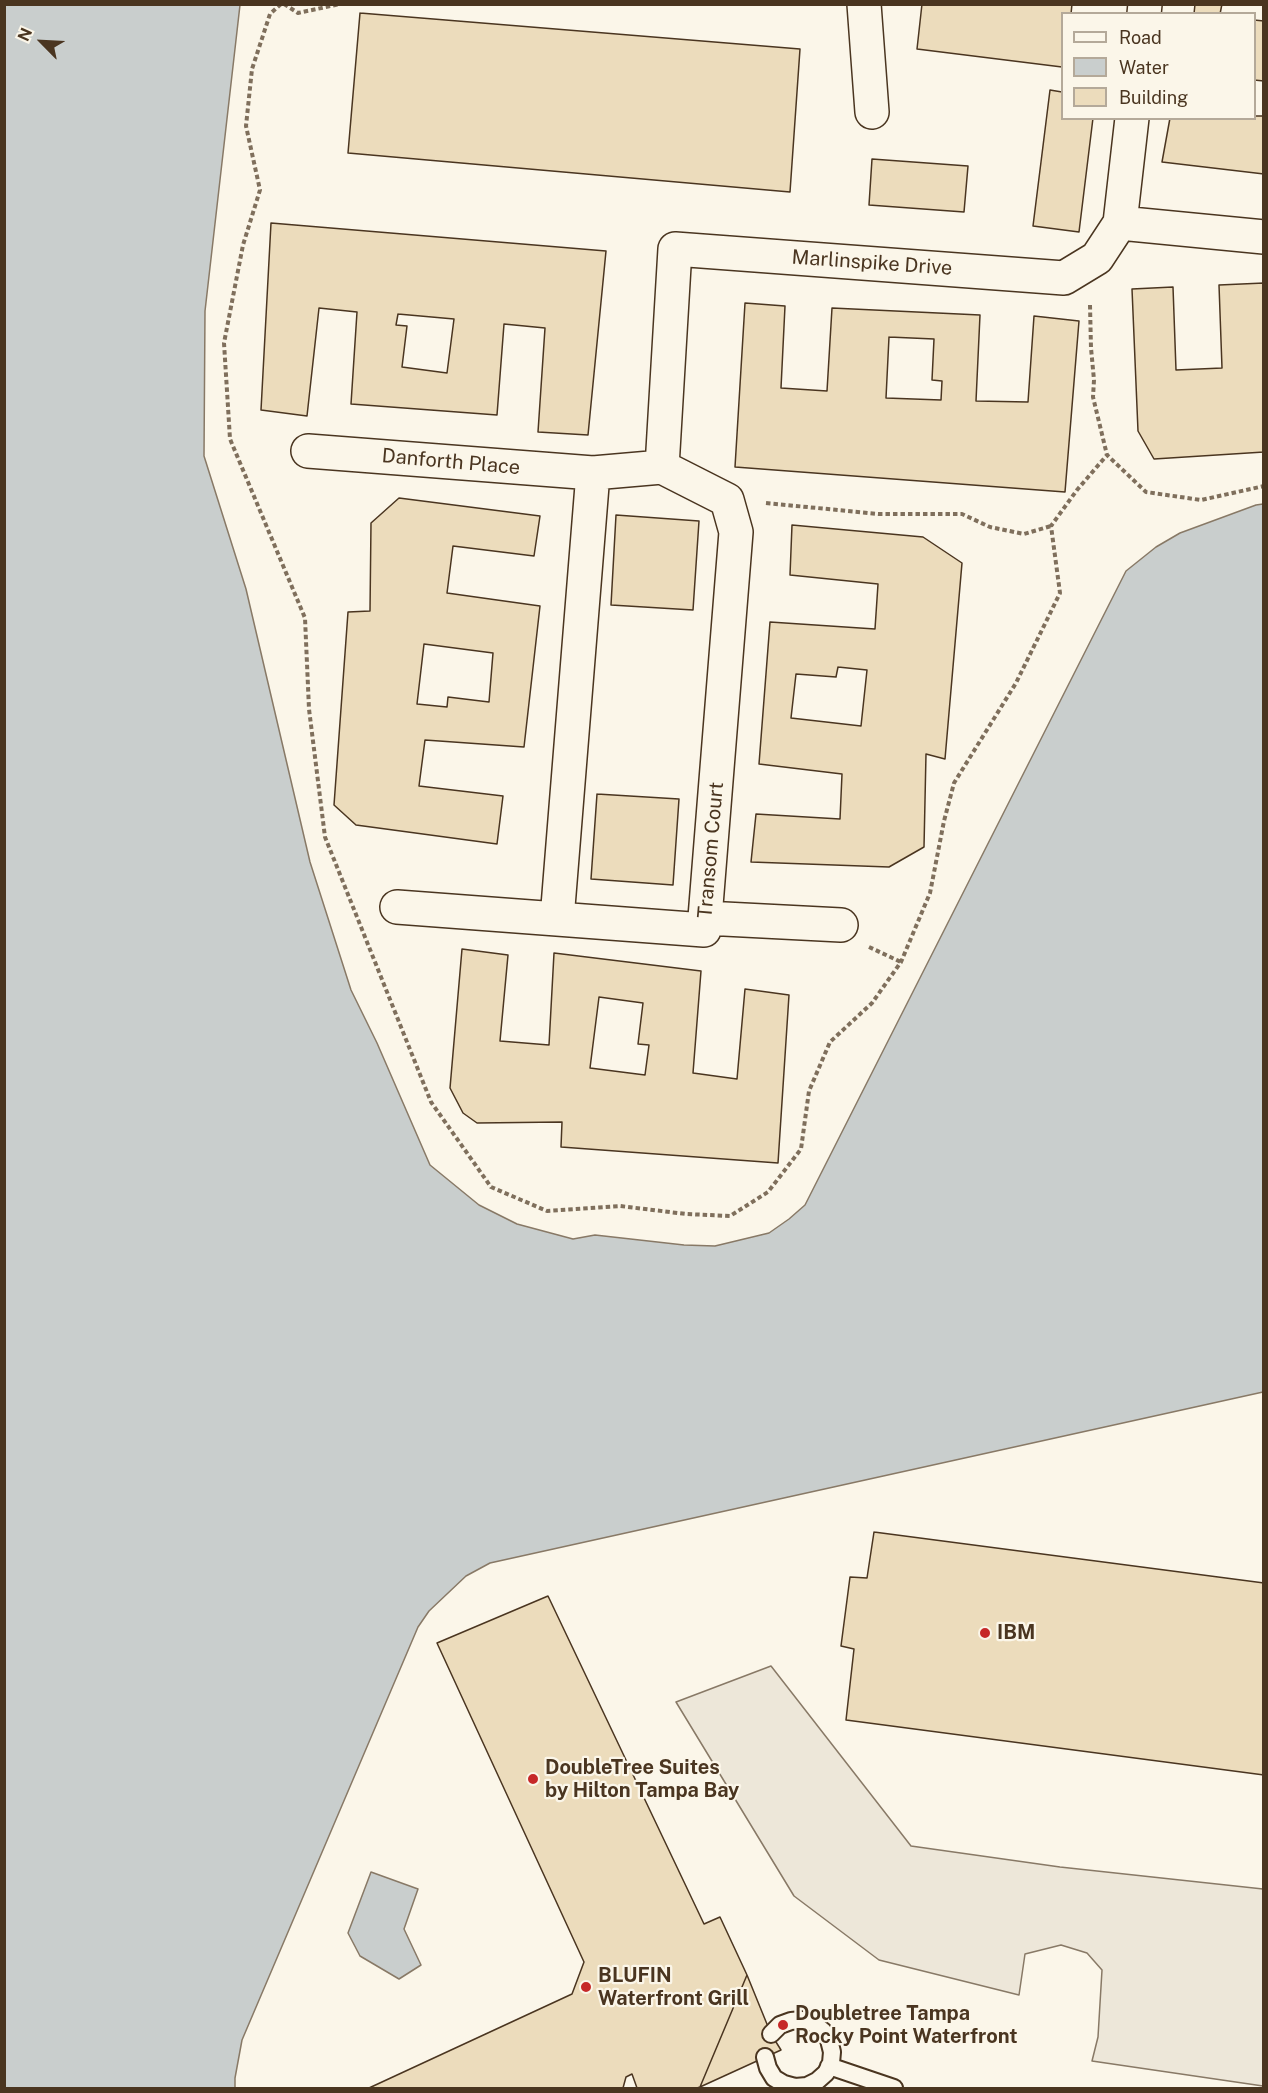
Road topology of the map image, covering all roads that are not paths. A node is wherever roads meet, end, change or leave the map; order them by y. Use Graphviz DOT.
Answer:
graph roads {
  1 [pos="864,4"];
  2 [pos="872,112"];
  3 [pos="1132,120"];
  4 [pos="1120,224"];
  5 [pos="1263,237"];
  6 [pos="308,451"];
  7 [pos="662,466"];
  8 [pos="593,473"];
  9 [pos="397,908"];
  10 [pos="705,918"];
  11 [pos="557,919"];
  12 [pos="841,926"];
  13 [pos="771,2034"];
  14 [pos="765,2057"];
  15 [pos="829,2066"];
  16 [pos="794,2088"];
  17 [pos="894,2088"];
  1 -- 2 [label="street"];
  3 -- 4 [label="street"];
  4 -- 5 [label="street"];
  4 -- 7 [label="street, Marlinspike Drive"];
  6 -- 8 [label="street, Danforth Place"];
  7 -- 8 [label="street"];
  7 -- 10 [label="street, Transom Court"];
  8 -- 11 [label="street"];
  9 -- 11 [label="street"];
  10 -- 11 [label="street, Transom Court"];
  10 -- 12 [label="street"];
  13 -- 15 [label="lane"];
  14 -- 16 [label="lane"];
  15 -- 16 [label="lane"];
  15 -- 17 [label="lane"];
}
